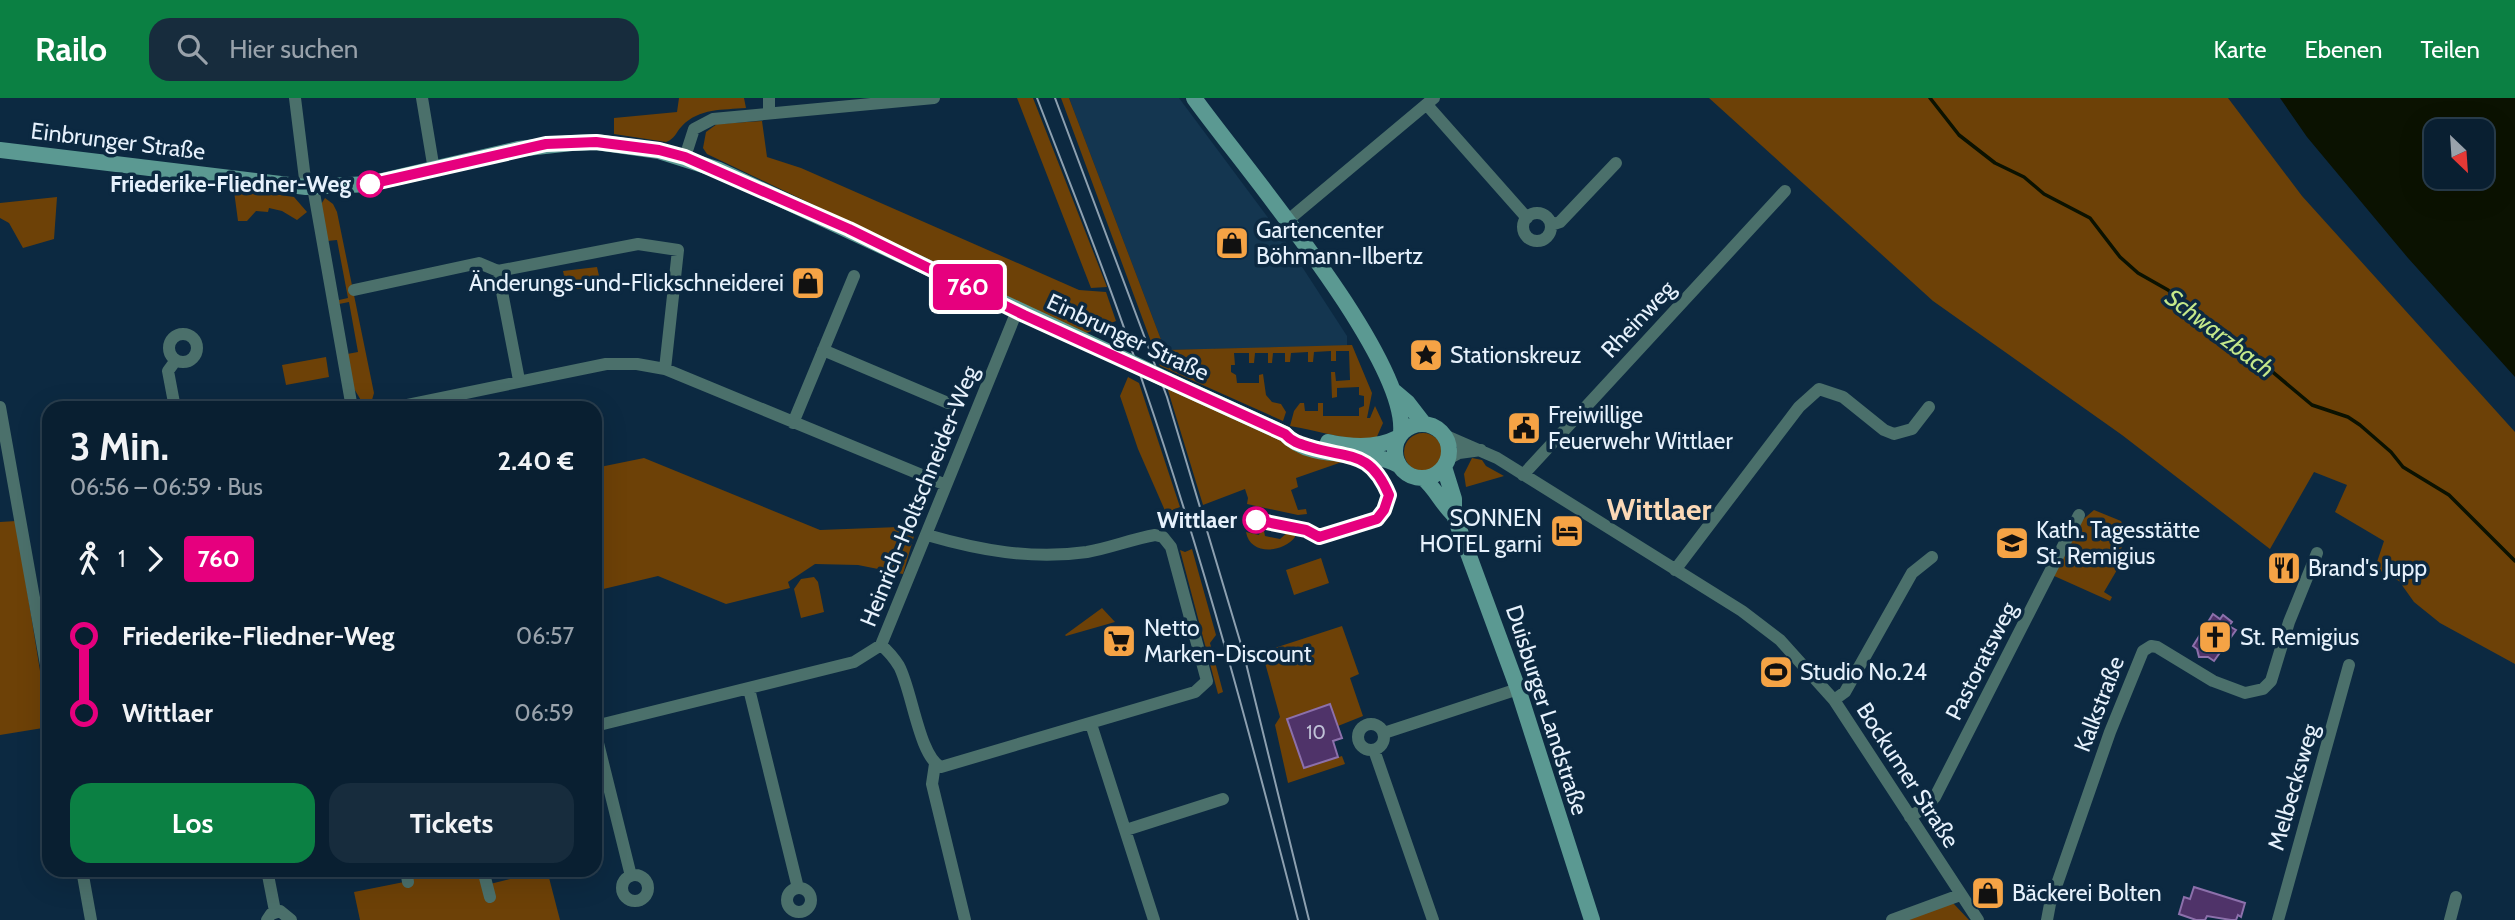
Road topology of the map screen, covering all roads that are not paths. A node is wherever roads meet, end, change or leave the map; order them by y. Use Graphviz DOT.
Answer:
graph roads {
  1 [pos="295,98"];
  2 [pos="422,98"];
  3 [pos="769,98"];
  4 [pos="932,98"];
  5 [pos="1194,98"];
  6 [pos="1431,101"];
  7 [pos="769,113"];
  8 [pos="0,150"];
  9 [pos="685,157"];
  10 [pos="1616,163"];
  11 [pos="435,170"];
  12 [pos="310,187"];
  13 [pos="1785,191"];
  14 [pos="1527,218"];
  15 [pos="1287,221"];
  16 [pos="1551,225"];
  17 [pos="498,271"];
  18 [pos="855,276"];
  19 [pos="354,290"];
  20 [pos="1017,310"];
  21 [pos="823,350"];
  22 [pos="176,360"];
  23 [pos="665,369"];
  24 [pos="519,380"];
  25 [pos="1394,391"];
  26 [pos="174,401"];
  27 [pos="351,401"];
  28 [pos="424,401"];
  29 [pos="948,403"];
  30 [pos="0,407"];
  31 [pos="1929,407"];
  32 [pos="793,423"];
  33 [pos="1424,424"];
  34 [pos="1285,434"];
  35 [pos="1444,435"];
  36 [pos="1399,436"];
  37 [pos="1481,450"];
  38 [pos="1446,463"];
  39 [pos="1398,465"];
  40 [pos="1522,475"];
  41 [pos="1423,478"];
  42 [pos="946,485"];
  43 [pos="1454,515"];
  44 [pos="2079,515"];
  45 [pos="927,535"];
  46 [pos="2317,553"];
  47 [pos="1932,556"];
  48 [pos="1675,570"];
  49 [pos="42,643"];
  50 [pos="881,645"];
  51 [pos="2349,665"];
  52 [pos="749,689"];
  53 [pos="1518,689"];
  54 [pos="1834,700"];
  55 [pos="1091,724"];
  56 [pos="602,726"];
  57 [pos="1384,733"];
  58 [pos="1374,750"];
  59 [pos="602,757"];
  60 [pos="935,764"];
  61 [pos="1223,799"];
  62 [pos="1910,817"];
  63 [pos="1126,831"];
  64 [pos="631,876"];
  65 [pos="83,877"];
  66 [pos="268,877"];
  67 [pos="485,877"];
  68 [pos="797,888"];
  69 [pos="1960,895"];
  70 [pos="490,897"];
  71 [pos="2456,897"];
  72 [pos="271,916"];
  73 [pos="91,920"];
  74 [pos="290,920"];
  75 [pos="965,920"];
  76 [pos="1154,920"];
  77 [pos="1433,920"];
  78 [pos="1592,920"];
  79 [pos="1892,920"];
  80 [pos="1978,920"];
  81 [pos="2048,920"];
  82 [pos="2278,920"];
  83 [pos="2450,920"];
  1 -- 12 [label="street"];
  2 -- 11 [label="street"];
  3 -- 7 [label="street"];
  4 -- 7 [label="street"];
  5 -- 15 [label="street"];
  6 -- 14 [label="street"];
  6 -- 15 [label="street"];
  7 -- 9 [label="street"];
  8 -- 12 [label="street, Einbrunger Straße"];
  9 -- 11 [label="street, Einbrunger Straße"];
  9 -- 20 [label="street, Einbrunger Straße"];
  10 -- 16 [label="street"];
  11 -- 12 [label="street, Einbrunger Straße"];
  12 -- 27 [label="street"];
  13 -- 40 [label="street, Rheinweg"];
  14 -- 16 [label="street"];
  14 -- 16 [label="street"];
  15 -- 25 [label="street"];
  17 -- 19 [label="street"];
  17 -- 23 [label="street"];
  17 -- 24 [label="street"];
  18 -- 21 [label="street"];
  20 -- 34 [label="street, Einbrunger Straße, bridge"];
  20 -- 42 [label="street, Heinrich-Holtschneider-Weg"];
  21 -- 29 [label="street"];
  21 -- 32 [label="street"];
  22 -- 26 [label="street"];
  23 -- 24 [label="street"];
  23 -- 32 [label="street"];
  24 -- 28 [label="street"];
  25 -- 33 [label="street"];
  25 -- 36 [label="street"];
  30 -- 49 [label="street"];
  31 -- 48 [label="street"];
  32 -- 42 [label="street"];
  33 -- 35 [label="street"];
  33 -- 36 [label="street"];
  34 -- 36 [label="street, Einbrunger Straße"];
  34 -- 39 [label="street, Einbrunger Straße"];
  35 -- 37 [label="street, Bockumer Straße"];
  35 -- 38 [label="street, Duisburger Landstraße"];
  36 -- 39 [label="street"];
  37 -- 38 [label="street"];
  37 -- 40 [label="street, Bockumer Straße"];
  38 -- 41 [label="street"];
  38 -- 43 [label="street, Duisburger Landstraße"];
  39 -- 41 [label="street, Duisburger Landstraße"];
  40 -- 48 [label="street, Bockumer Straße"];
  41 -- 43 [label="street, Duisburger Landstraße"];
  42 -- 45 [label="street, Heinrich-Holtschneider-Weg"];
  43 -- 53 [label="street, Duisburger Landstraße"];
  44 -- 62 [label="street, Pastoratsweg"];
  45 -- 50 [label="street, Heinrich-Holtschneider-Weg"];
  45 -- 55 [label="street"];
  46 -- 81 [label="street, Kalkstraße"];
  47 -- 54 [label="street"];
  48 -- 54 [label="street, Bockumer Straße"];
  50 -- 52 [label="street, Heinrich-Holtschneider-Weg"];
  50 -- 60 [label="street"];
  51 -- 82 [label="street, Melbecksweg"];
  52 -- 56 [label="street, Heinrich-Holtschneider-Weg"];
  52 -- 68 [label="street"];
  53 -- 57 [label="street"];
  53 -- 78 [label="street, Duisburger Landstraße"];
  54 -- 62 [label="street, Bockumer Straße"];
  55 -- 60 [label="street"];
  55 -- 63 [label="street"];
  57 -- 58 [label="street"];
  57 -- 58 [label="street"];
  58 -- 77 [label="street"];
  59 -- 64 [label="street, Heinrich-Holtschneider-Weg"];
  60 -- 75 [label="street"];
  61 -- 63 [label="street"];
  62 -- 69 [label="street, Bockumer Straße"];
  63 -- 76 [label="street"];
  65 -- 73 [label="street"];
  66 -- 72 [label="street"];
  67 -- 70 [label="street"];
  69 -- 79 [label="street"];
  69 -- 80 [label="street, Bockumer Straße"];
  71 -- 83 [label="street"];
  72 -- 74 [label="street"];
}
